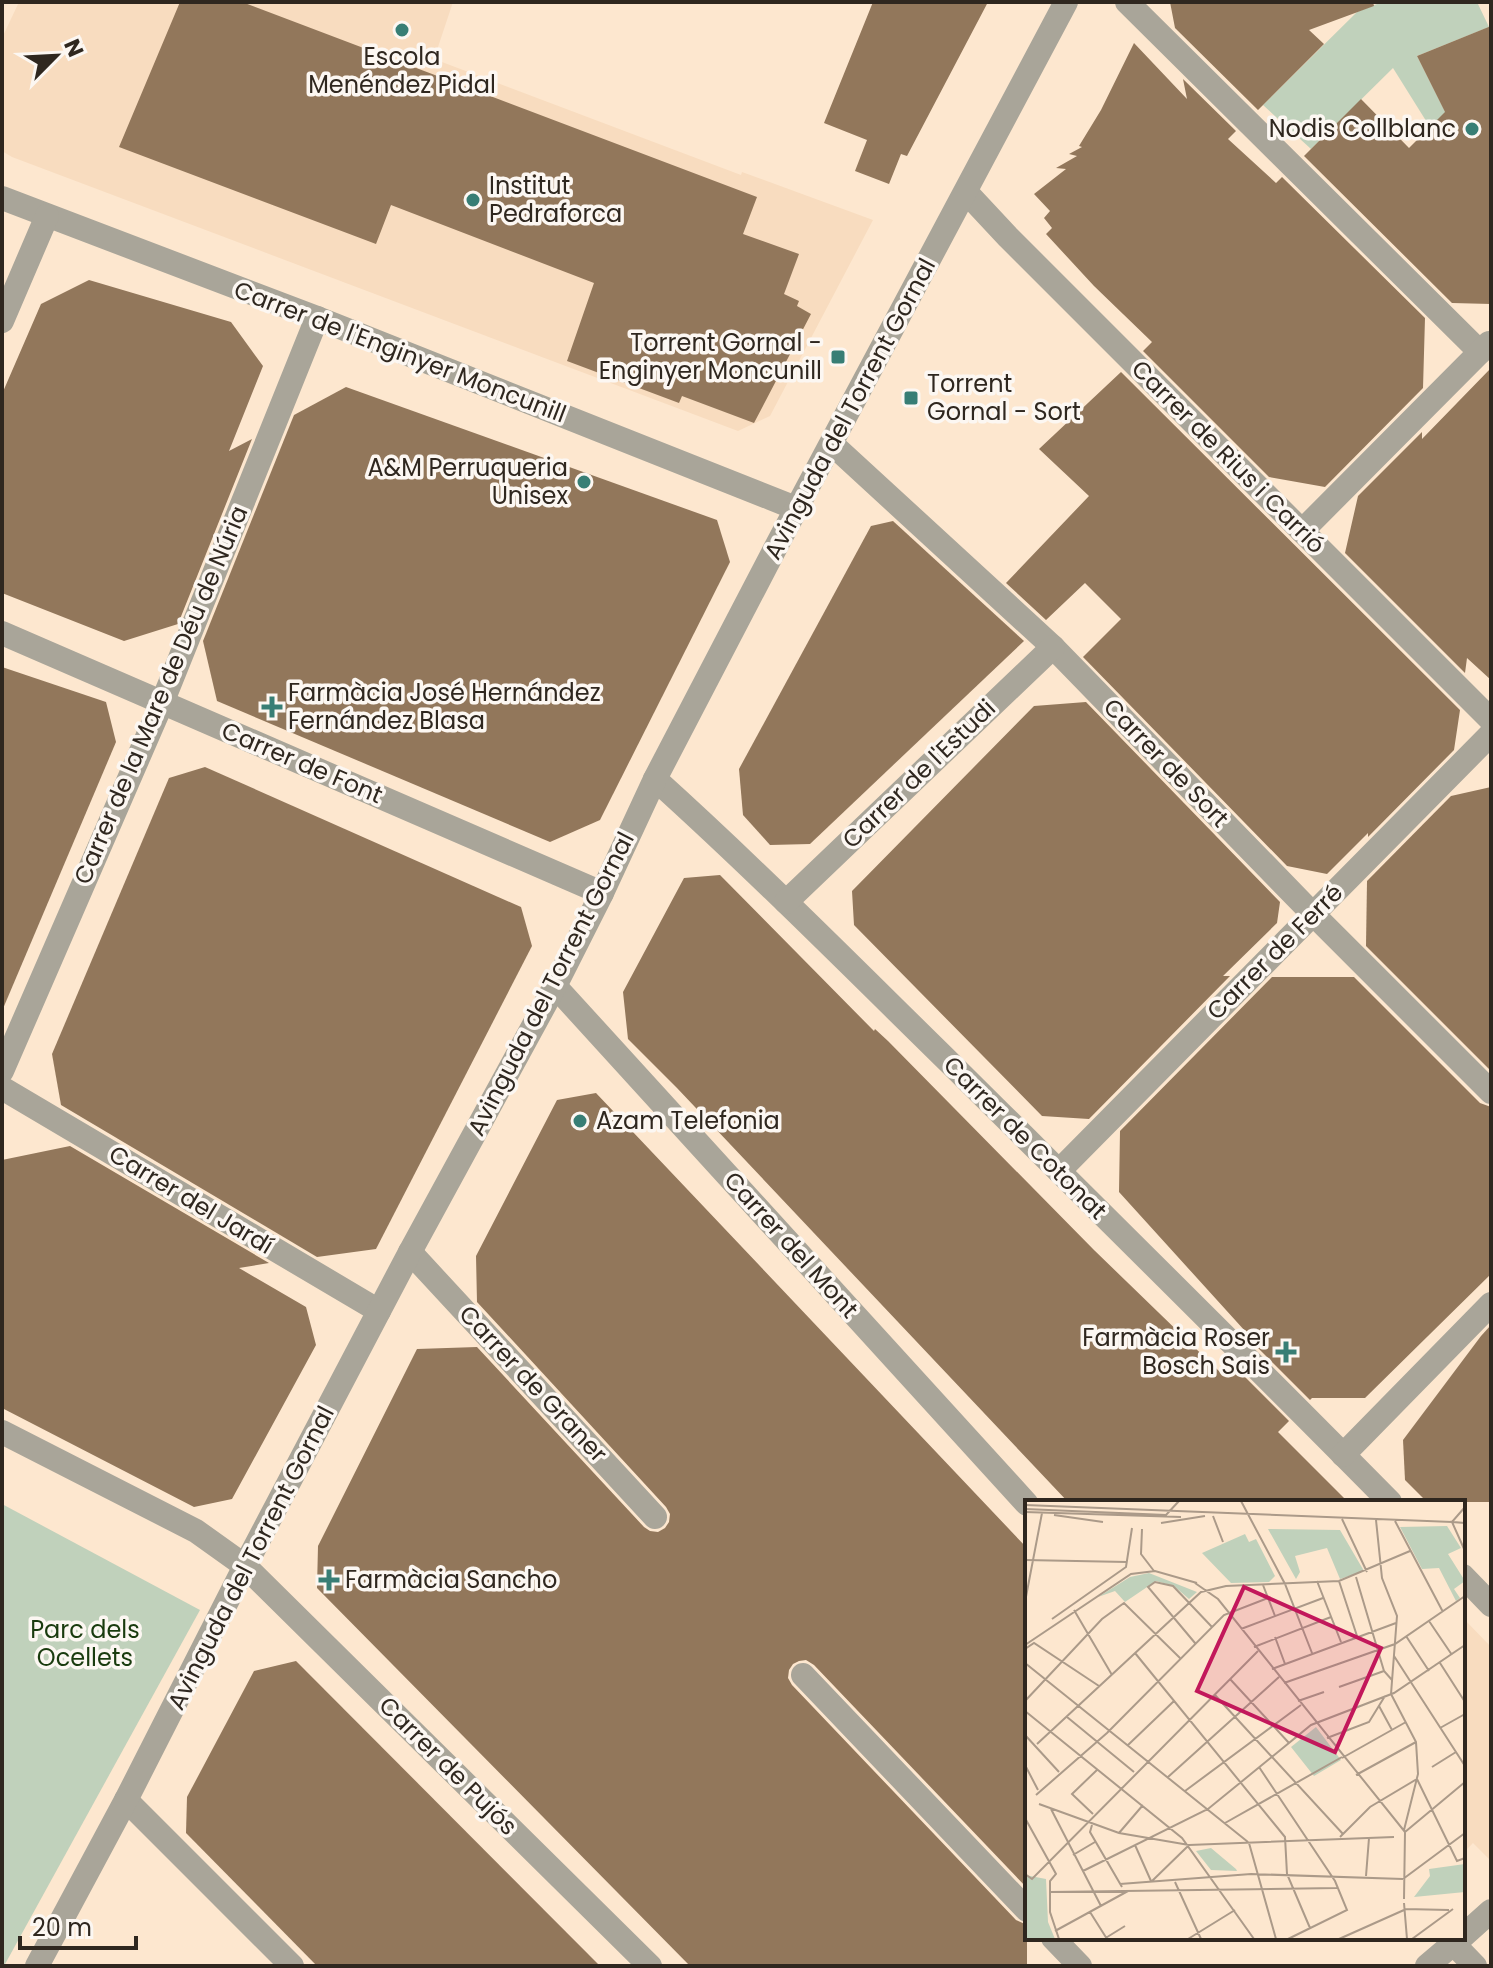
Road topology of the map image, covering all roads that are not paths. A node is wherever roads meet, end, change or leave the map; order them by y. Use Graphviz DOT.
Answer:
graph roads {
  1 [pos="1066,2"];
  2 [pos="1127,2"];
  3 [pos="966,192"];
  4 [pos="2,198"];
  5 [pos="47,216"];
  6 [pos="317,318"];
  7 [pos="2,321"];
  8 [pos="1486,346"];
  9 [pos="832,444"];
  10 [pos="798,509"];
  11 [pos="1302,531"];
  12 [pos="2,633"];
  13 [pos="1053,647"];
  14 [pos="162,703"];
  15 [pos="1491,720"];
  16 [pos="1491,734"];
  17 [pos="655,779"];
  18 [pos="602,893"];
  19 [pos="786,902"];
  20 [pos="1313,913"];
  21 [pos="555,986"];
  22 [pos="2,1071"];
  23 [pos="2,1088"];
  24 [pos="1491,1092"];
  25 [pos="1059,1171"];
  26 [pos="410,1252"];
  27 [pos="1491,1304"];
  28 [pos="379,1311"];
  29 [pos="2,1432"];
  30 [pos="1343,1455"];
  31 [pos="1388,1500"];
  32 [pos="1025,1502"];
  33 [pos="655,1517"];
  34 [pos="245,1566"];
  35 [pos="1465,1578"];
  36 [pos="1491,1605"];
  37 [pos="803,1675"];
  38 [pos="126,1800"];
  39 [pos="1025,1908"];
  40 [pos="1491,1911"];
  41 [pos="1465,1932"];
  42 [pos="1055,1940"];
  43 [pos="1455,1940"];
  44 [pos="1457,1940"];
  45 [pos="37,1966"];
  46 [pos="292,1966"];
  47 [pos="650,1966"];
  48 [pos="1080,1966"];
  49 [pos="1427,1966"];
  50 [pos="1475,1966"];
  1 -- 3 [label="street, Avinguda del Torrent Gornal"];
  2 -- 8 [label="street"];
  3 -- 9 [label="street, Avinguda del Torrent Gornal"];
  3 -- 11 [label="street, Carrer de Rius i Carrió"];
  4 -- 5 [label="street, Carrer de l'Enginyer Moncunill"];
  5 -- 6 [label="street, Carrer de l'Enginyer Moncunill"];
  5 -- 7 [label="street"];
  6 -- 10 [label="street, Carrer de l'Enginyer Moncunill"];
  6 -- 14 [label="street, Carrer de la Mare de Déu de Núria"];
  8 -- 11 [label="street"];
  9 -- 10 [label="street, Avinguda del Torrent Gornal"];
  9 -- 13 [label="street, Carrer de Sort"];
  10 -- 17 [label="street, Avinguda del Torrent Gornal"];
  11 -- 15 [label="street, Carrer de Rius i Carrió"];
  12 -- 14 [label="street, Carrer de Font"];
  13 -- 19 [label="street, Carrer de l'Estudi"];
  13 -- 20 [label="street, Carrer de Sort"];
  14 -- 18 [label="street, Carrer de Font"];
  14 -- 22 [label="street, Carrer de la Mare de Déu de Núria"];
  16 -- 20 [label="street, Carrer de Ferré"];
  17 -- 18 [label="street, Avinguda del Torrent Gornal"];
  17 -- 19 [label="street, Carrer de Cotonat"];
  18 -- 21 [label="street, Avinguda del Torrent Gornal"];
  19 -- 25 [label="street, Carrer de Cotonat"];
  20 -- 24 [label="street, Carrer de Sort"];
  20 -- 25 [label="street, Carrer de Ferré"];
  21 -- 26 [label="street, Avinguda del Torrent Gornal"];
  21 -- 32 [label="street, Carrer del Mont"];
  23 -- 28 [label="street, Carrer del Jardí"];
  25 -- 30 [label="street, Carrer de Cotonat"];
  26 -- 28 [label="street, Avinguda del Torrent Gornal"];
  26 -- 33 [label="street, Carrer de Graner"];
  27 -- 30 [label="street"];
  28 -- 34 [label="street, Avinguda del Torrent Gornal"];
  29 -- 34 [label="street, Carrer de Pujós"];
  30 -- 31 [label="street, Carrer de Cotonat"];
  34 -- 38 [label="street, Avinguda del Torrent Gornal"];
  34 -- 47 [label="street, Carrer de Pujós"];
  35 -- 36 [label="street"];
  37 -- 39 [label="street"];
  38 -- 45 [label="street, Avinguda del Torrent Gornal"];
  38 -- 46 [label="street"];
  40 -- 41 [label="street"];
  42 -- 48 [label="street"];
  43 -- 49 [label="street"];
  44 -- 50 [label="street"];
}
